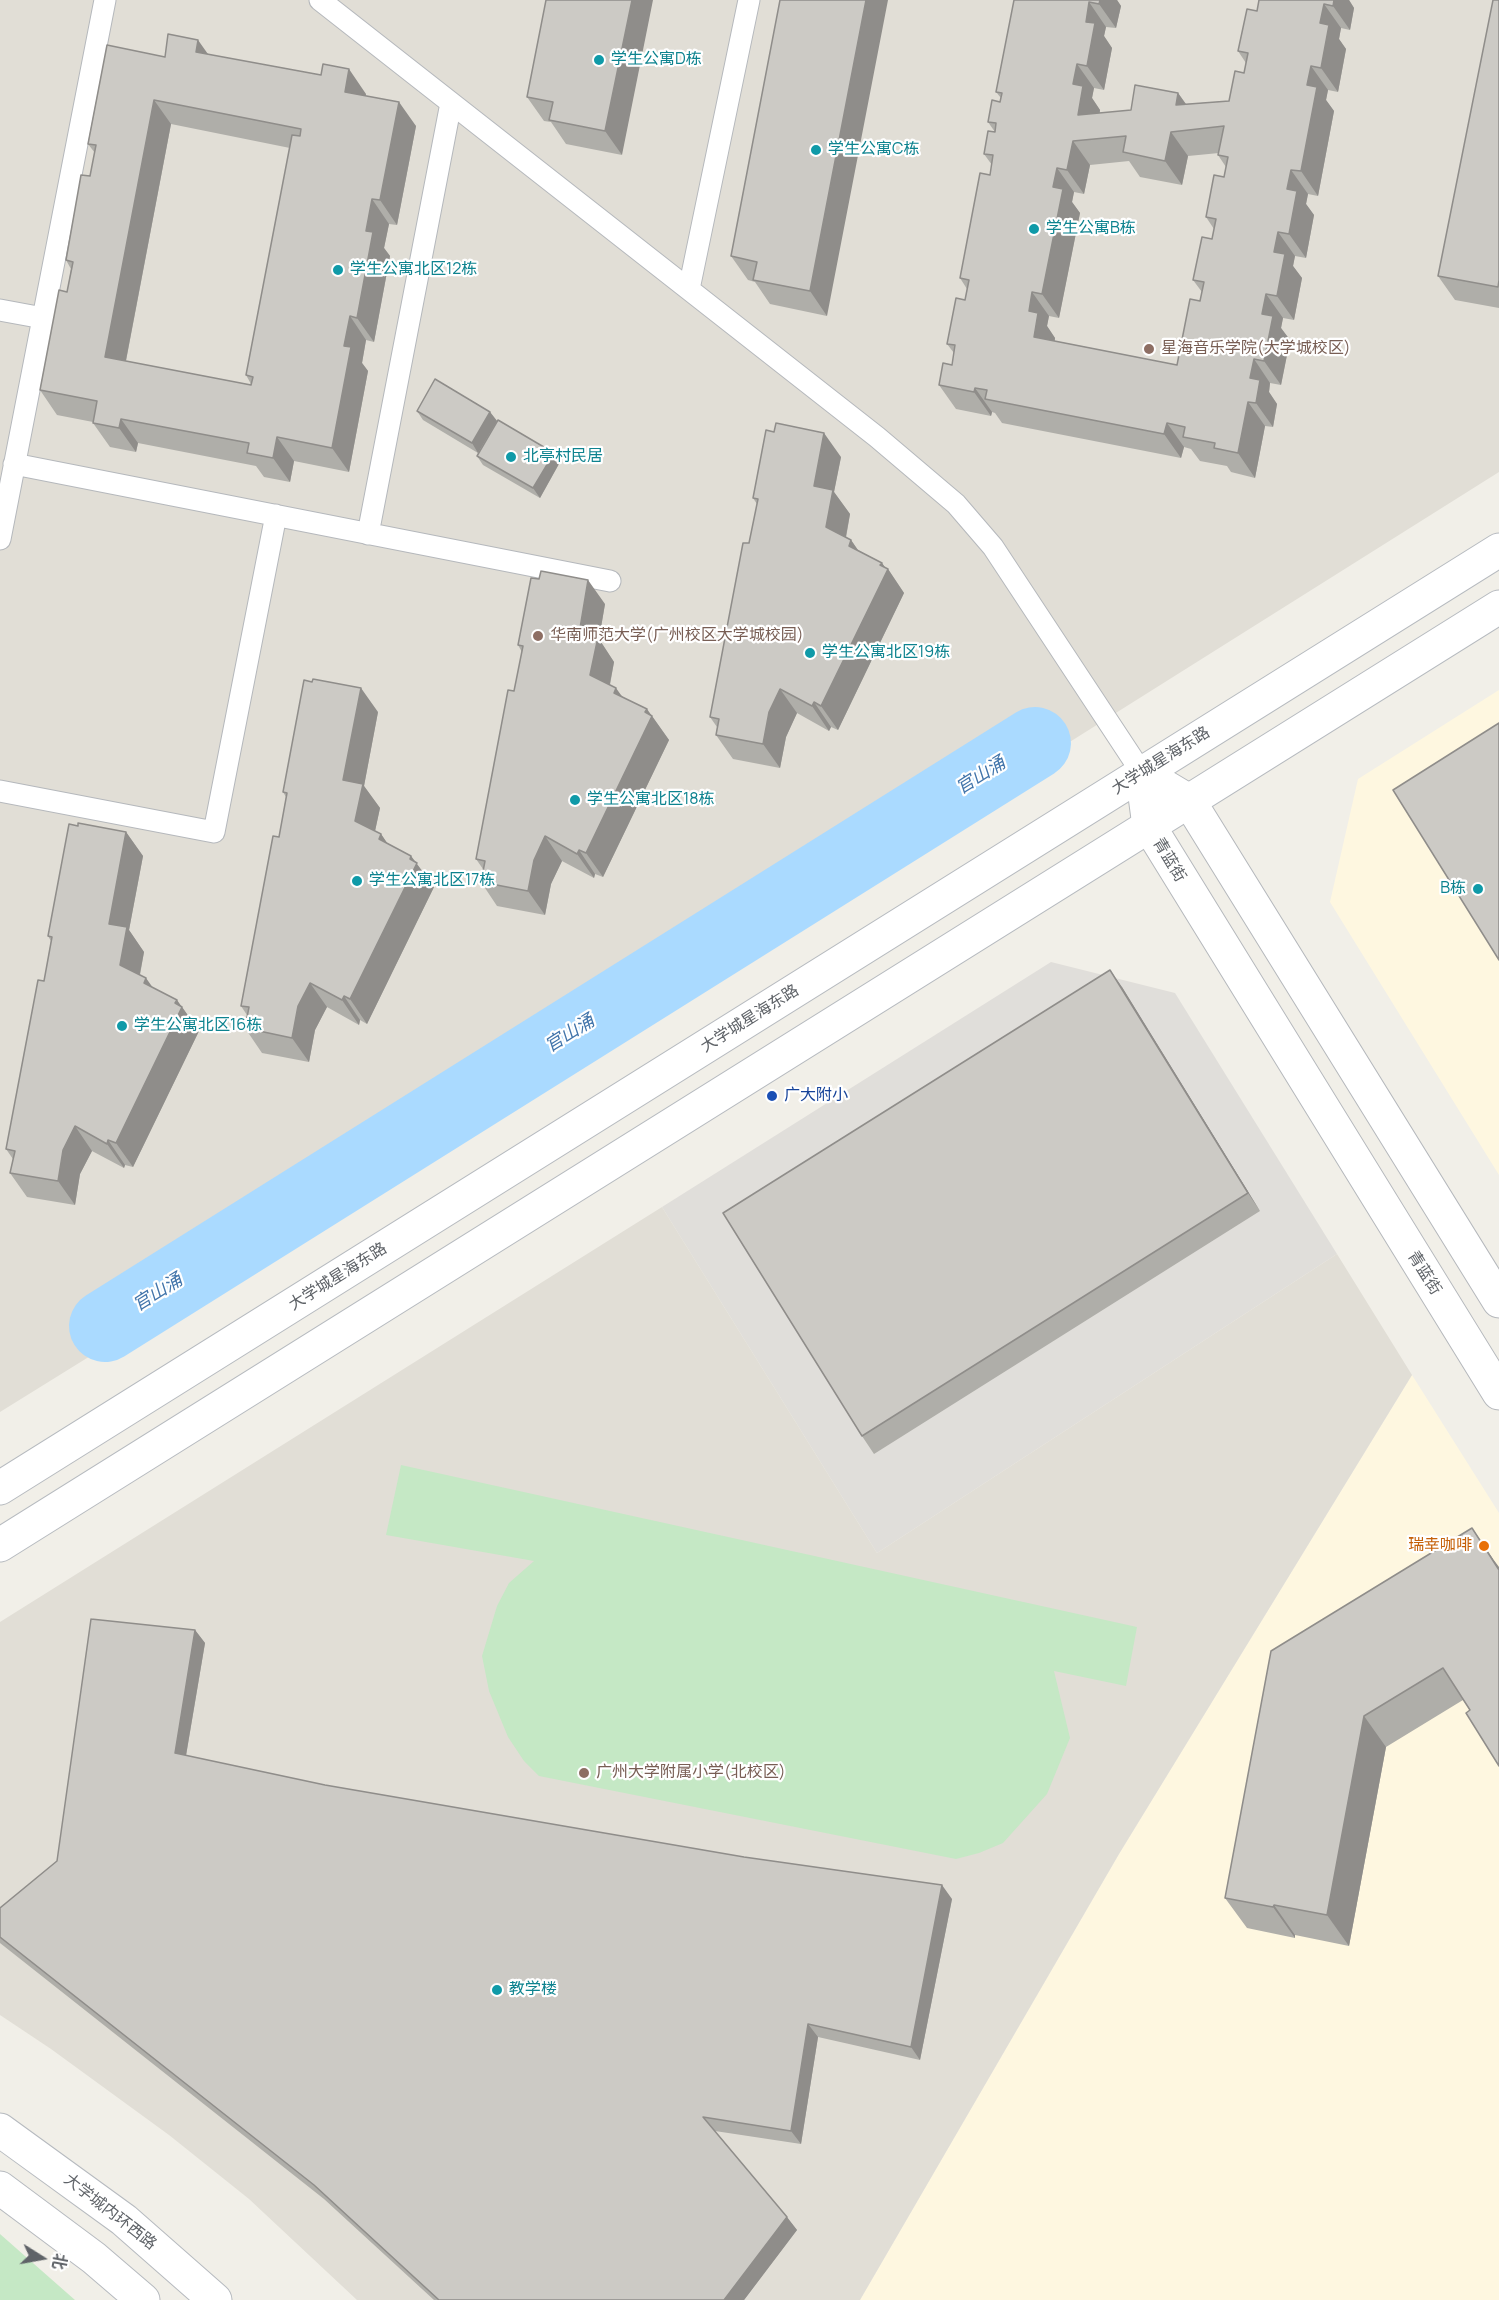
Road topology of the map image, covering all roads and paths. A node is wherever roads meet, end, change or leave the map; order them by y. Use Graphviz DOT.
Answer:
graph roads {
  1 [pos="105,0"];
  2 [pos="320,0"];
  3 [pos="749,0"];
  4 [pos="451,103"];
  5 [pos="689,290"];
  6 [pos="0,310"];
  7 [pos="43,318"];
  8 [pos="15,464"];
  9 [pos="276,515"];
  10 [pos="368,534"];
  11 [pos="0,539"];
  12 [pos="1499,550"];
  13 [pos="610,581"];
  14 [pos="1499,607"];
  15 [pos="1142,773"];
  16 [pos="0,790"];
  17 [pos="1189,801"];
  18 [pos="1149,826"];
  19 [pos="1499,1301"];
  20 [pos="1499,1393"];
  21 [pos="0,1488"];
  22 [pos="0,1545"];
  23 [pos="0,2130"];
  24 [pos="0,2188"];
  25 [pos="143,2300"];
  26 [pos="215,2300"];
  1 -- 7 [label="lane"];
  2 -- 4 [label="lane"];
  3 -- 5 [label="lane"];
  4 -- 5 [label="lane"];
  4 -- 10 [label="lane"];
  5 -- 15 [label="lane"];
  6 -- 7 [label="lane"];
  7 -- 8 [label="lane"];
  8 -- 9 [label="lane"];
  8 -- 11 [label="lane"];
  9 -- 10 [label="lane"];
  9 -- 16 [label="lane"];
  10 -- 13 [label="lane"];
  12 -- 15 [label="main road, 大学城星海东路"];
  14 -- 17 [label="main road"];
  15 -- 17 [label="main road"];
  15 -- 18 [label="main road, 青蓝街"];
  15 -- 21 [label="main road, 大学城星海东路"];
  17 -- 18 [label="main road"];
  17 -- 19 [label="main road"];
  18 -- 20 [label="main road, 青蓝街"];
  18 -- 22 [label="main road"];
  23 -- 26 [label="main road, 大学城内环西路"];
  24 -- 25 [label="main road"];
}
